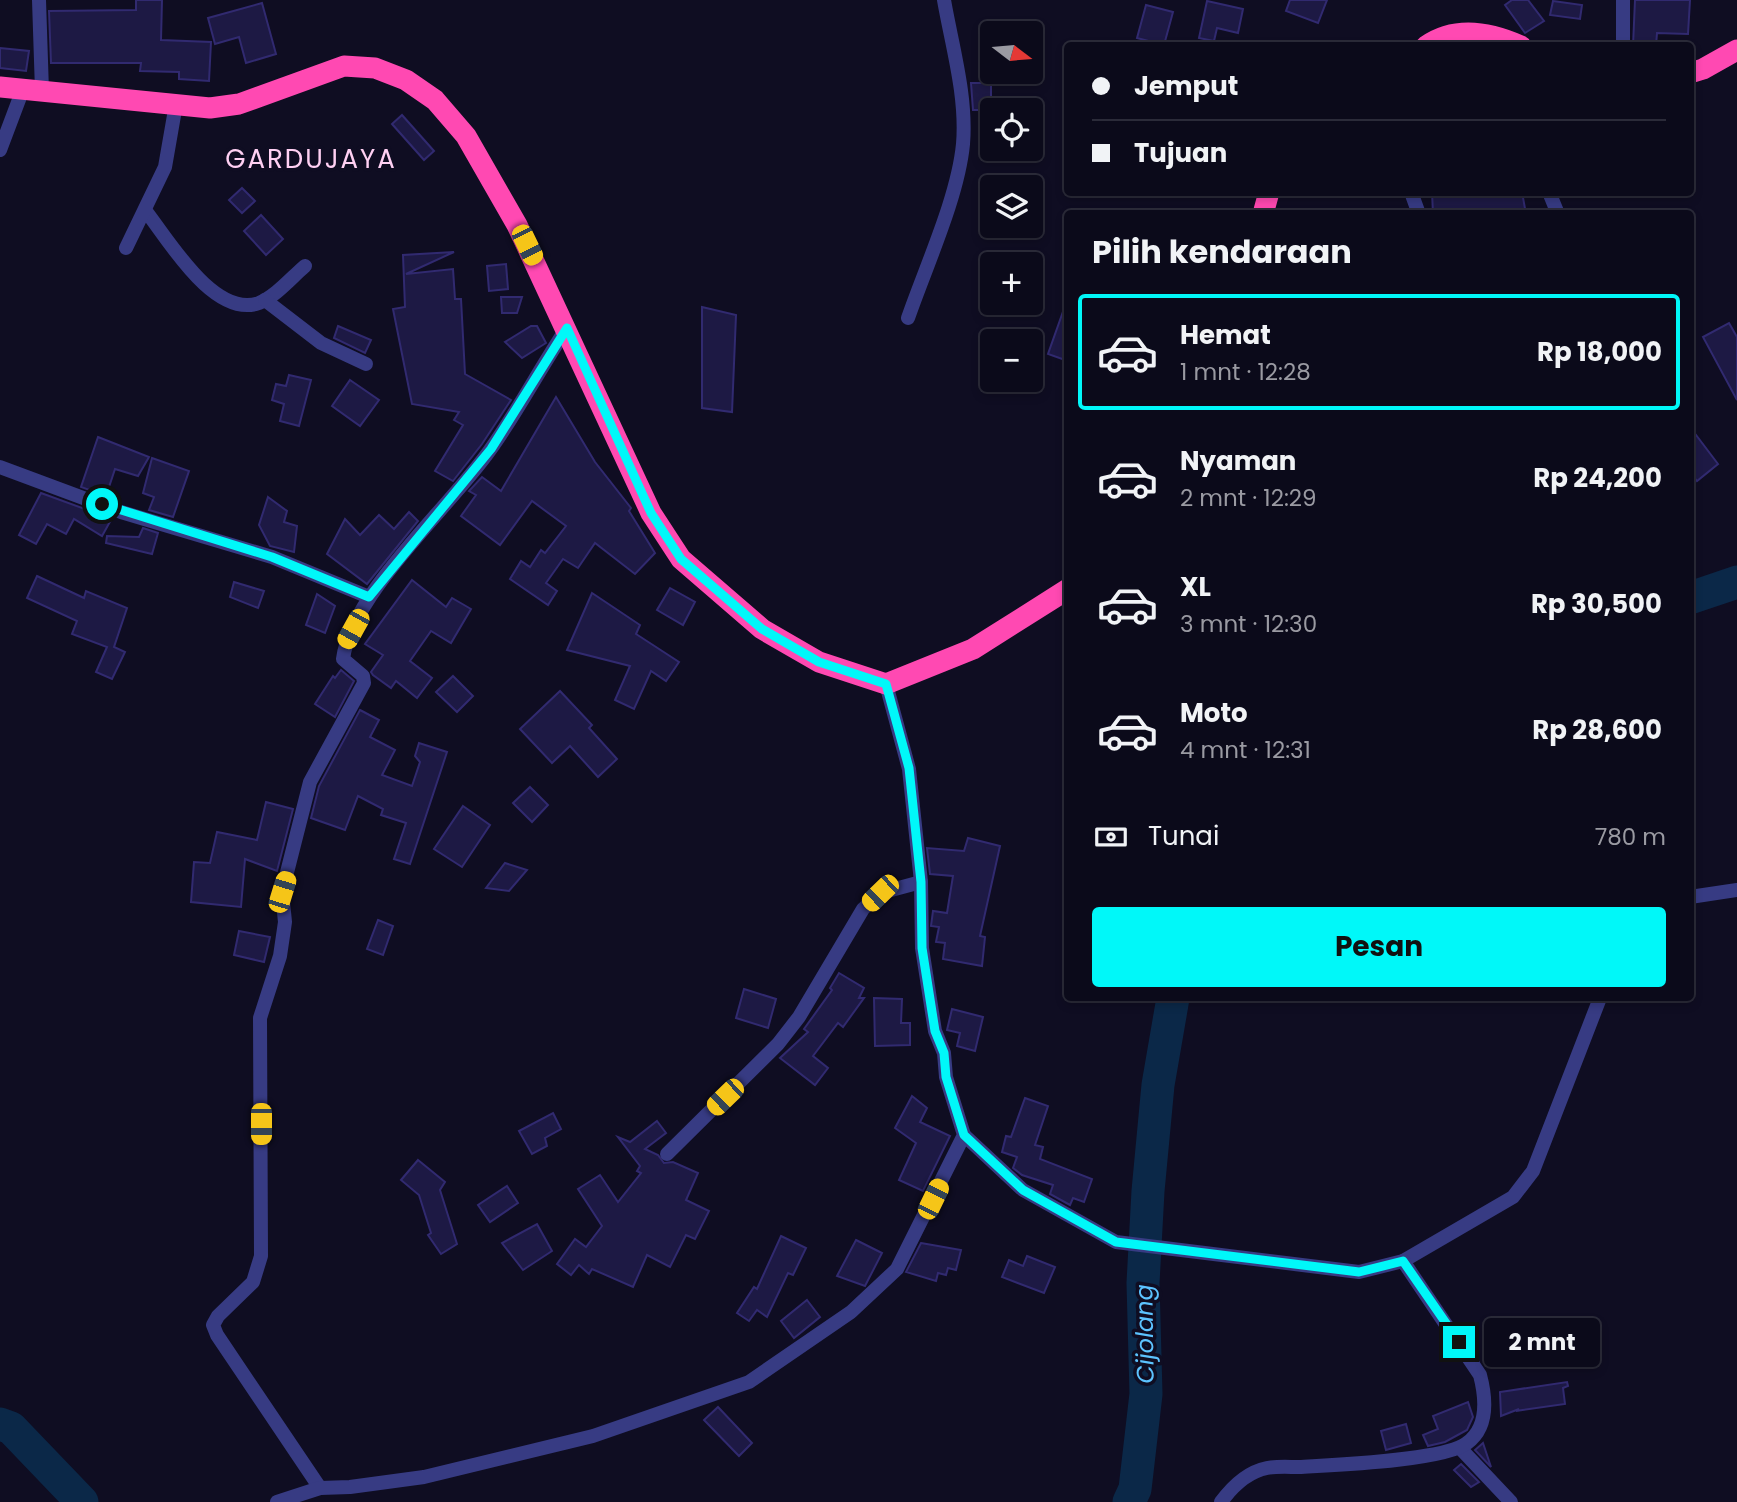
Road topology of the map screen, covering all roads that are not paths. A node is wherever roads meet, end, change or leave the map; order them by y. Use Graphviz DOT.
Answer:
graph roads {
  1 [pos="39,0"];
  2 [pos="944,0"];
  3 [pos="1623,0"];
  4 [pos="1481,36"];
  5 [pos="1435,42"];
  6 [pos="1507,42"];
  7 [pos="1623,42"];
  8 [pos="1737,50"];
  9 [pos="1694,71"];
  10 [pos="0,87"];
  11 [pos="32,90"];
  12 [pos="176,104"];
  13 [pos="0,150"];
  14 [pos="145,209"];
  15 [pos="126,248"];
  16 [pos="305,266"];
  17 [pos="265,300"];
  18 [pos="908,318"];
  19 [pos="567,328"];
  20 [pos="366,364"];
  21 [pos="0,467"];
  22 [pos="1064,592"];
  23 [pos="369,597"];
  24 [pos="886,684"];
  25 [pos="921,882"];
  26 [pos="1737,890"];
  27 [pos="1694,896"];
  28 [pos="1599,1001"];
  29 [pos="964,1135"];
  30 [pos="667,1154"];
  31 [pos="1403,1261"];
  32 [pos="1460,1448"];
  33 [pos="320,1488"];
  34 [pos="277,1502"];
  35 [pos="1220,1502"];
  36 [pos="1511,1502"];
  1 -- 11 [label="street"];
  2 -- 18 [label="street"];
  3 -- 7 [label="street"];
  4 -- 5 [label="highway"];
  4 -- 6 [label="highway"];
  8 -- 9 [label="highway"];
  10 -- 11 [label="highway"];
  11 -- 12 [label="highway"];
  11 -- 13 [label="street"];
  12 -- 14 [label="street"];
  12 -- 19 [label="highway"];
  14 -- 15 [label="street"];
  14 -- 17 [label="street"];
  16 -- 17 [label="street"];
  17 -- 20 [label="street"];
  19 -- 23 [label="street"];
  19 -- 24 [label="highway"];
  21 -- 23 [label="street"];
  22 -- 24 [label="highway"];
  23 -- 33 [label="street"];
  24 -- 25 [label="street"];
  25 -- 29 [label="street"];
  25 -- 30 [label="street"];
  26 -- 27 [label="street"];
  28 -- 31 [label="street"];
  29 -- 31 [label="street"];
  29 -- 33 [label="street"];
  31 -- 32 [label="street"];
  32 -- 35 [label="street"];
  32 -- 36 [label="street"];
  33 -- 34 [label="street"];
}
